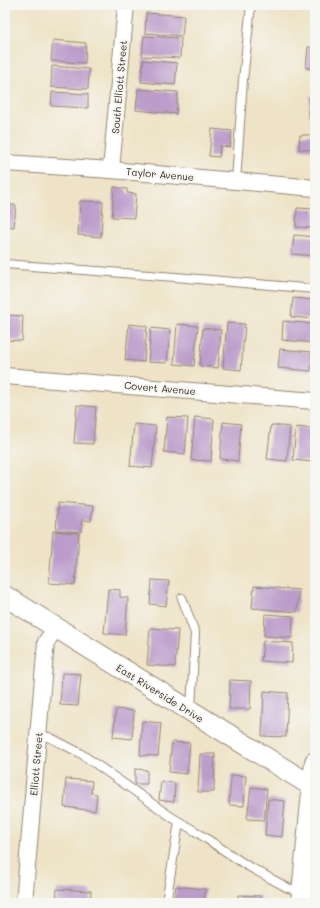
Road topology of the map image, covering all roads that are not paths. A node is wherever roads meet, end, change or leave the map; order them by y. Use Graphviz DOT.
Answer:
graph roads {
  1 [pos="126,5"];
  2 [pos="251,5"];
  3 [pos="5,163"];
  4 [pos="111,170"];
  5 [pos="236,181"];
  6 [pos="315,188"];
  7 [pos="5,264"];
  8 [pos="315,289"];
  9 [pos="5,376"];
  10 [pos="315,401"];
  11 [pos="5,596"];
  12 [pos="182,598"];
  13 [pos="56,628"];
  14 [pos="191,712"];
  15 [pos="38,735"];
  16 [pos="315,762"];
  17 [pos="314,788"];
  18 [pos="179,822"];
  19 [pos="306,896"];
  20 [pos="24,903"];
  21 [pos="166,903"];
  1 -- 4 [label="street, South Elliott Street"];
  2 -- 5 [label="lane"];
  3 -- 4 [label="street, Taylor Avenue"];
  4 -- 5 [label="street, Taylor Avenue"];
  5 -- 6 [label="street, Taylor Avenue"];
  7 -- 8 [label="lane"];
  9 -- 10 [label="street, Covert Avenue"];
  11 -- 13 [label="street, East Riverside Drive"];
  12 -- 14 [label="lane"];
  13 -- 14 [label="street, East Riverside Drive"];
  13 -- 15 [label="street, Elliott Street"];
  14 -- 17 [label="street, East Riverside Drive"];
  15 -- 18 [label="lane"];
  15 -- 20 [label="street, Elliott Street"];
  16 -- 17 [label="street"];
  17 -- 19 [label="street"];
  18 -- 19 [label="lane"];
  18 -- 21 [label="lane"];
}
